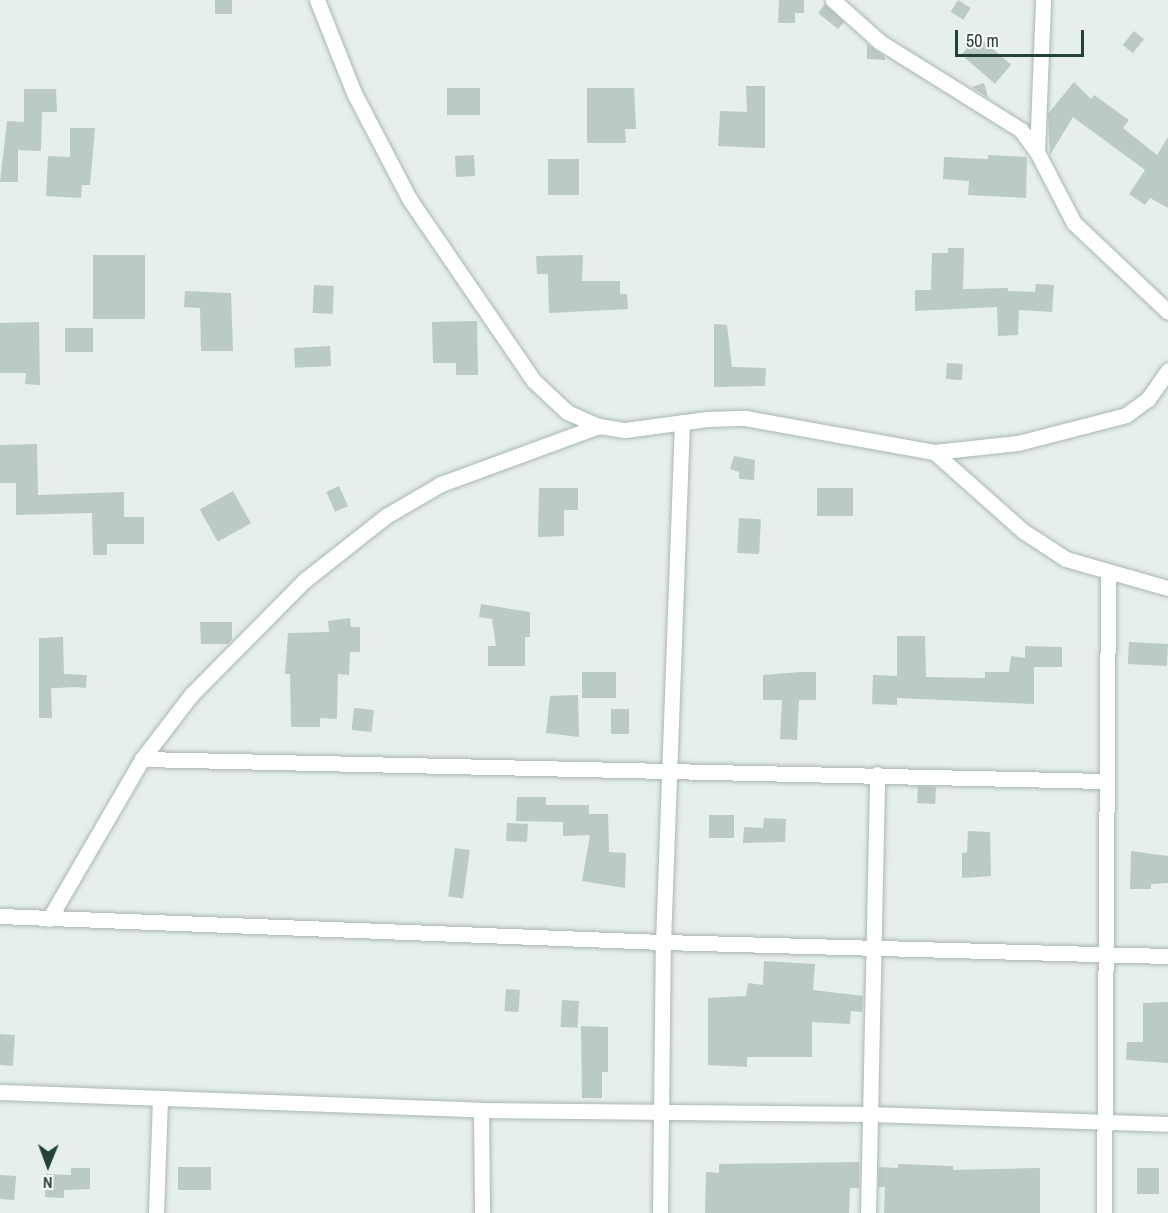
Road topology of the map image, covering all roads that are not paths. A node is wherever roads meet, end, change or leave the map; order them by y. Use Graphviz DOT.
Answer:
graph roads {
  1 [pos="316,0"];
  2 [pos="833,0"];
  3 [pos="1042,0"];
  4 [pos="1037,152"];
  5 [pos="1168,312"];
  6 [pos="1168,370"];
  7 [pos="682,422"];
  8 [pos="599,426"];
  9 [pos="934,452"];
  10 [pos="1108,572"];
  11 [pos="1168,588"];
  12 [pos="142,759"];
  13 [pos="669,769"];
  14 [pos="877,774"];
  15 [pos="1106,781"];
  16 [pos="0,916"];
  17 [pos="49,919"];
  18 [pos="663,942"];
  19 [pos="871,945"];
  20 [pos="1104,953"];
  21 [pos="1168,956"];
  22 [pos="0,1092"];
  23 [pos="160,1098"];
  24 [pos="482,1110"];
  25 [pos="661,1112"];
  26 [pos="870,1114"];
  27 [pos="1104,1122"];
  28 [pos="1168,1124"];
  29 [pos="156,1213"];
  30 [pos="482,1213"];
  31 [pos="660,1213"];
  32 [pos="868,1213"];
  33 [pos="1104,1213"];
  1 -- 8 [label="street"];
  2 -- 4 [label="street"];
  3 -- 4 [label="street"];
  4 -- 5 [label="street"];
  6 -- 9 [label="street"];
  7 -- 8 [label="street"];
  7 -- 9 [label="street"];
  7 -- 13 [label="street"];
  8 -- 12 [label="street"];
  9 -- 10 [label="street"];
  10 -- 11 [label="street"];
  10 -- 15 [label="street"];
  12 -- 13 [label="street"];
  12 -- 17 [label="street"];
  13 -- 14 [label="street"];
  13 -- 18 [label="street"];
  14 -- 15 [label="street"];
  14 -- 19 [label="street"];
  15 -- 20 [label="street"];
  16 -- 17 [label="street"];
  17 -- 18 [label="street"];
  18 -- 19 [label="street"];
  18 -- 25 [label="street"];
  19 -- 20 [label="street"];
  19 -- 26 [label="street"];
  20 -- 21 [label="street"];
  20 -- 27 [label="street"];
  22 -- 23 [label="street"];
  23 -- 24 [label="street"];
  23 -- 29 [label="street"];
  24 -- 25 [label="street"];
  24 -- 30 [label="street"];
  25 -- 26 [label="street"];
  25 -- 31 [label="street"];
  26 -- 27 [label="street"];
  26 -- 32 [label="street"];
  27 -- 28 [label="street"];
  27 -- 33 [label="street"];
}
